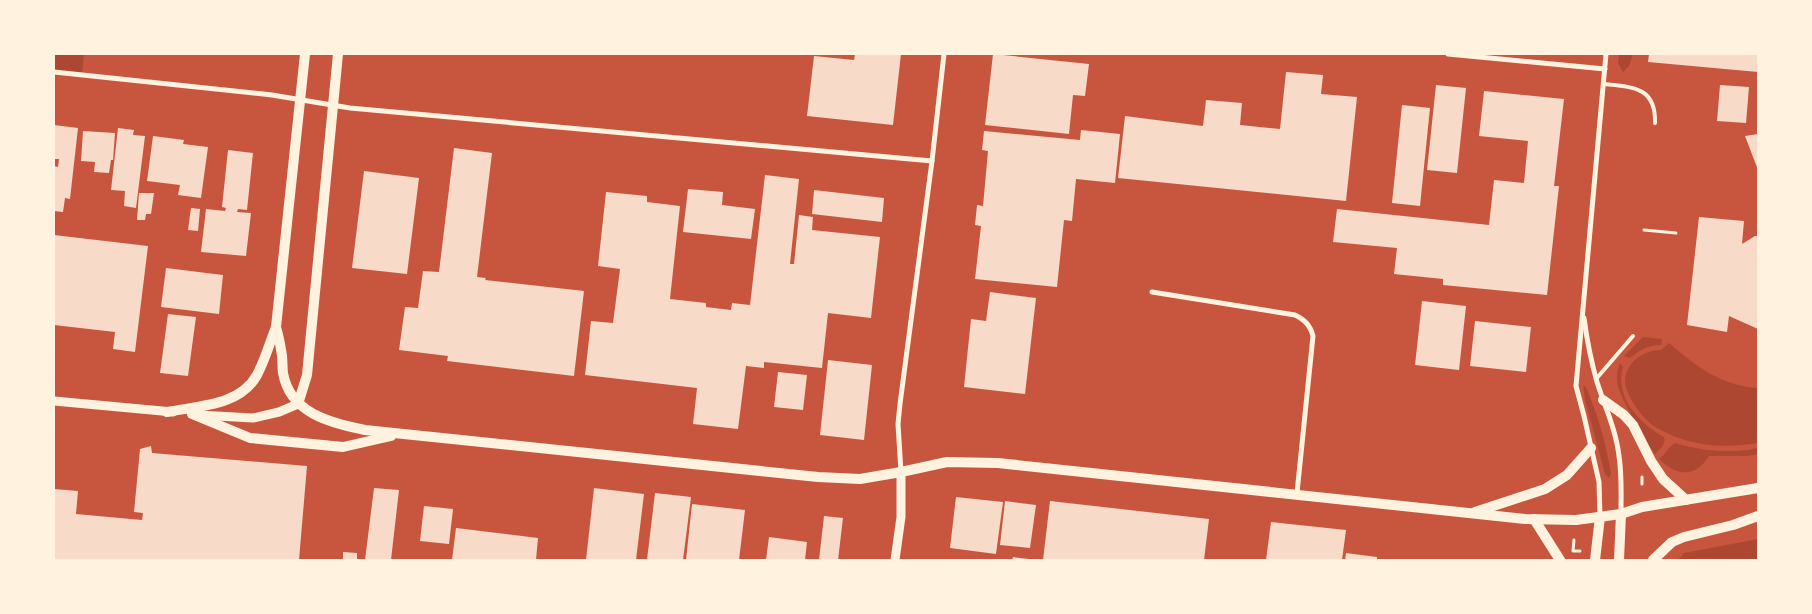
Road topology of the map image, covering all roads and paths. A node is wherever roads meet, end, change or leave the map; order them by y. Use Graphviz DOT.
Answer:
graph roads {
  1 [pos="305,54"];
  2 [pos="338,54"];
  3 [pos="944,54"];
  4 [pos="1448,54"];
  5 [pos="1606,54"];
  6 [pos="1605,69"];
  7 [pos="54,72"];
  8 [pos="1604,84"];
  9 [pos="300,100"];
  10 [pos="334,106"];
  11 [pos="1655,123"];
  12 [pos="932,161"];
  13 [pos="1644,230"];
  14 [pos="1676,234"];
  15 [pos="1152,292"];
  16 [pos="1582,308"];
  17 [pos="276,327"];
  18 [pos="1633,336"];
  19 [pos="1596,379"];
  20 [pos="1603,400"];
  21 [pos="54,401"];
  22 [pos="298,404"];
  23 [pos="167,412"];
  24 [pos="192,414"];
  25 [pos="402,434"];
  26 [pos="1592,448"];
  27 [pos="901,472"];
  28 [pos="1642,477"];
  29 [pos="1637,478"];
  30 [pos="1758,488"];
  31 [pos="1297,493"];
  32 [pos="1686,500"];
  33 [pos="1470,514"];
  34 [pos="1621,514"];
  35 [pos="1758,516"];
  36 [pos="1600,517"];
  37 [pos="1534,519"];
  38 [pos="1574,540"];
  39 [pos="1580,551"];
  40 [pos="895,560"];
  41 [pos="1560,560"];
  42 [pos="1595,560"];
  43 [pos="1619,560"];
  44 [pos="1653,560"];
  1 -- 9 [label="main road"];
  2 -- 10 [label="main road"];
  3 -- 12 [label="street"];
  4 -- 6 [label="street"];
  5 -- 6 [label="street"];
  6 -- 8 [label="street"];
  7 -- 9 [label="street"];
  8 -- 11 [label="lane"];
  8 -- 16 [label="street"];
  9 -- 10 [label="street"];
  9 -- 17 [label="main road"];
  10 -- 12 [label="street"];
  10 -- 22 [label="main road"];
  12 -- 27 [label="street"];
  13 -- 14 [label="path"];
  15 -- 31 [label="street"];
  16 -- 19 [label="street"];
  16 -- 26 [label="street"];
  17 -- 22 [label="main road"];
  17 -- 23 [label="main road"];
  18 -- 19 [label="lane"];
  19 -- 20 [label="street"];
  20 -- 32 [label="main road"];
  20 -- 34 [label="street"];
  21 -- 23 [label="street"];
  22 -- 24 [label="street"];
  22 -- 25 [label="main road"];
  23 -- 24 [label="street"];
  24 -- 25 [label="main road"];
  25 -- 27 [label="main road"];
  26 -- 33 [label="main road"];
  26 -- 36 [label="street"];
  27 -- 31 [label="main road"];
  27 -- 40 [label="street"];
  28 -- 29 [label="path"];
  30 -- 32 [label="main road"];
  31 -- 33 [label="main road"];
  32 -- 34 [label="main road"];
  33 -- 37 [label="main road"];
  34 -- 36 [label="main road"];
  34 -- 43 [label="main road"];
  35 -- 44 [label="main road"];
  36 -- 37 [label="main road"];
  36 -- 42 [label="main road"];
  37 -- 41 [label="main road"];
  38 -- 39 [label="path"];
}
